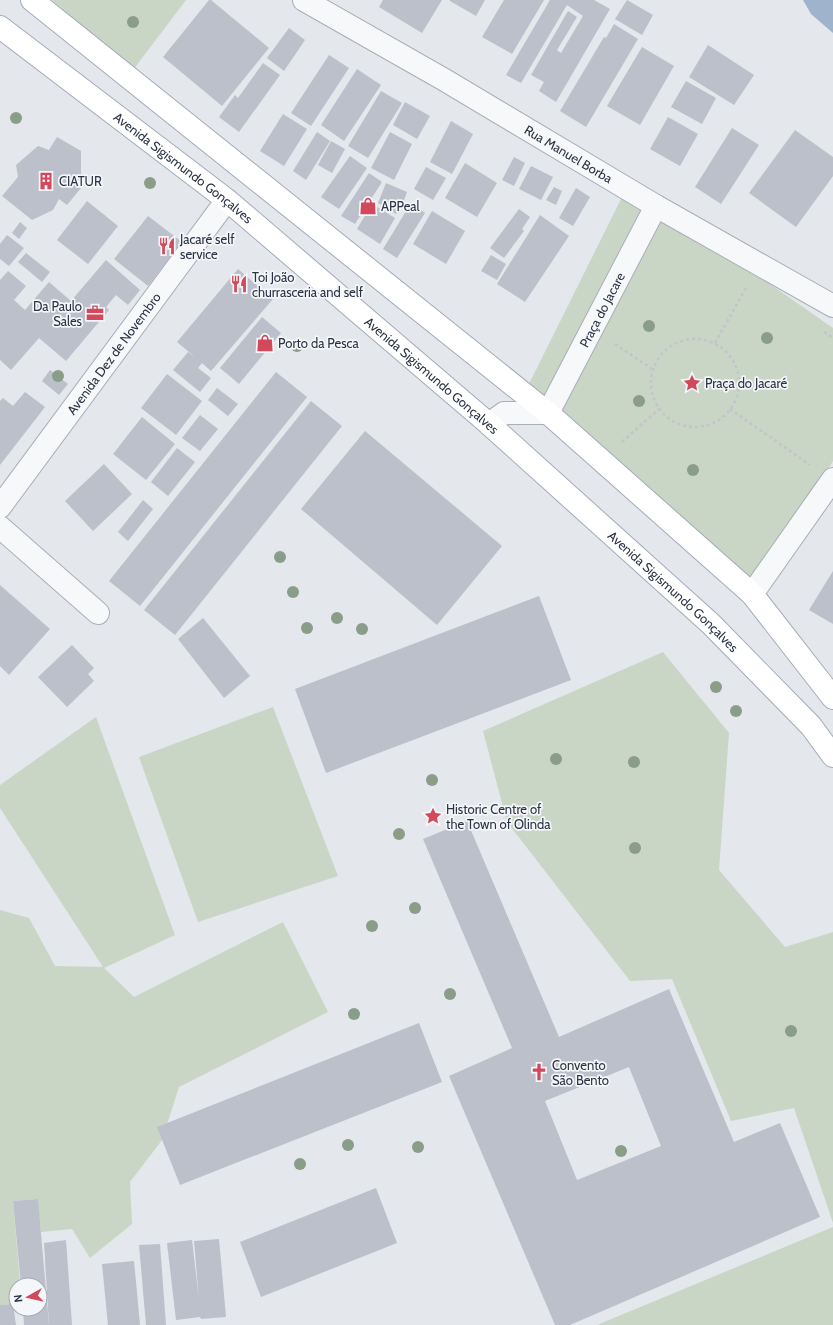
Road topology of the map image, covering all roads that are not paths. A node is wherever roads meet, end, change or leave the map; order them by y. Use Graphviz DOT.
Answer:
graph roads {
  1 [pos="32,0"];
  2 [pos="304,0"];
  3 [pos="0,27"];
  4 [pos="227,200"];
  5 [pos="656,206"];
  6 [pos="833,306"];
  7 [pos="548,413"];
  8 [pos="489,424"];
  9 [pos="833,479"];
  10 [pos="0,507"];
  11 [pos="0,527"];
  12 [pos="752,594"];
  13 [pos="98,612"];
  14 [pos="833,698"];
  15 [pos="833,756"];
  1 -- 7 [label="main road"];
  2 -- 5 [label="street, Rua Manuel Borba"];
  3 -- 4 [label="main road, Avenida Sigismundo Gonçalves"];
  4 -- 8 [label="main road, Avenida Sigismundo Gonçalves"];
  4 -- 10 [label="street, Avenida Dez de Novembro"];
  5 -- 6 [label="street, Rua Manuel Borba"];
  5 -- 7 [label="street, Praça do Jacare"];
  7 -- 8 [label="street"];
  7 -- 12 [label="main road"];
  8 -- 15 [label="main road, Avenida Sigismundo Gonçalves"];
  9 -- 12 [label="street"];
  11 -- 13 [label="street"];
  12 -- 14 [label="main road"];
}
